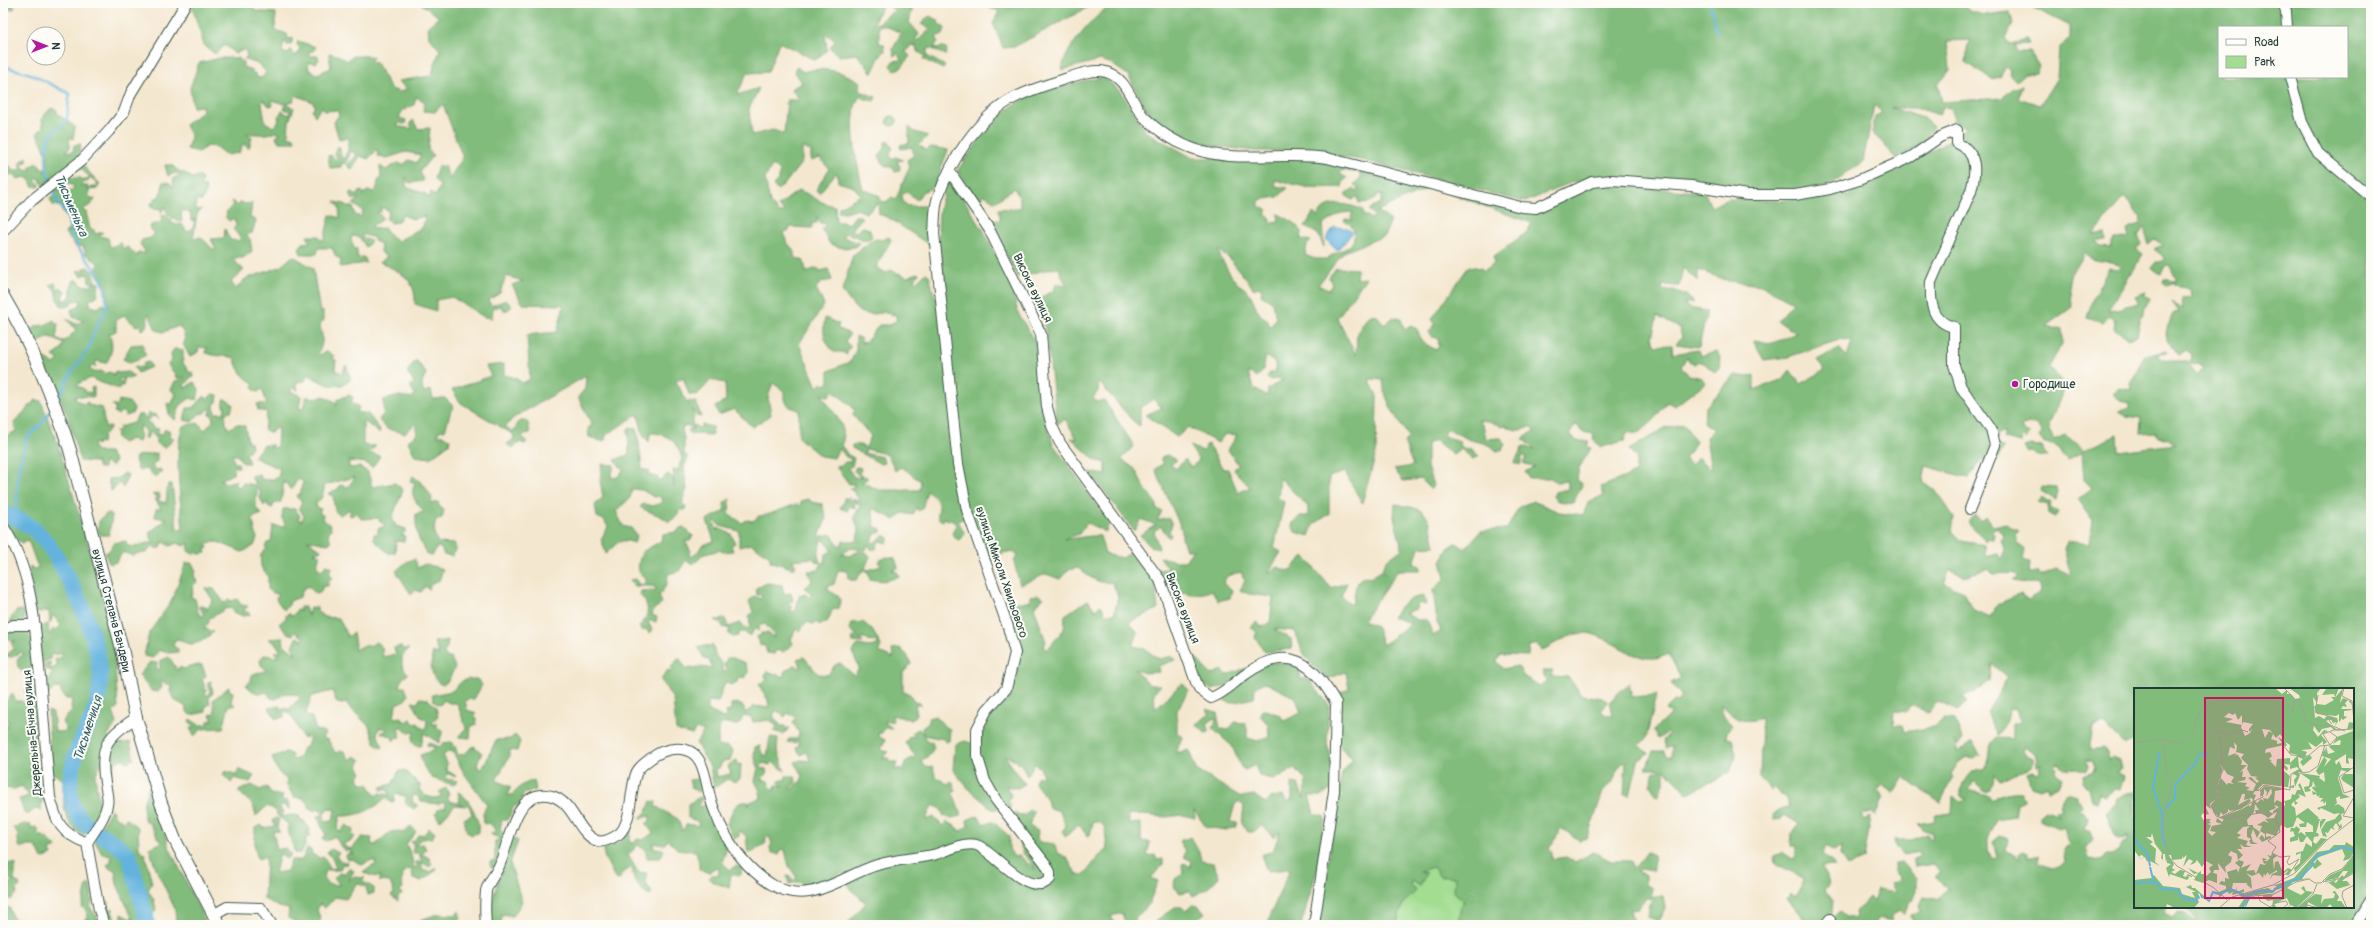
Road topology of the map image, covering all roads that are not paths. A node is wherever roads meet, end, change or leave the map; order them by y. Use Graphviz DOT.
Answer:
graph roads {
  1 [pos="186,3"];
  2 [pos="2283,3"];
  3 [pos="2286,26"];
  4 [pos="2290,78"];
  5 [pos="950,172"];
  6 [pos="2371,197"];
  7 [pos="3,231"];
  8 [pos="3,296"];
  9 [pos="1970,509"];
  10 [pos="3,526"];
  11 [pos="35,625"];
  12 [pos="3,629"];
  13 [pos="136,718"];
  14 [pos="87,843"];
  15 [pos="2371,900"];
  16 [pos="216,920"];
  17 [pos="104,925"];
  18 [pos="272,925"];
  19 [pos="486,925"];
  20 [pos="1314,925"];
  21 [pos="2355,925"];
  1 -- 7 [label="street"];
  2 -- 3 [label="street"];
  4 -- 6 [label="street"];
  5 -- 9 [label="street"];
  5 -- 19 [label="street, вулиця Миколи Хвильового"];
  5 -- 20 [label="street, Висока вулиця"];
  8 -- 13 [label="main road, вулиця Степана Бандери"];
  10 -- 11 [label="street, Джерельна-Бічна вулиця"];
  11 -- 12 [label="street"];
  11 -- 14 [label="street, Джерельна-Бічна вулиця"];
  13 -- 14 [label="street"];
  13 -- 16 [label="main road, вулиця Степана Бандери"];
  14 -- 17 [label="street"];
  15 -- 21 [label="street"];
  16 -- 18 [label="street"];
}
